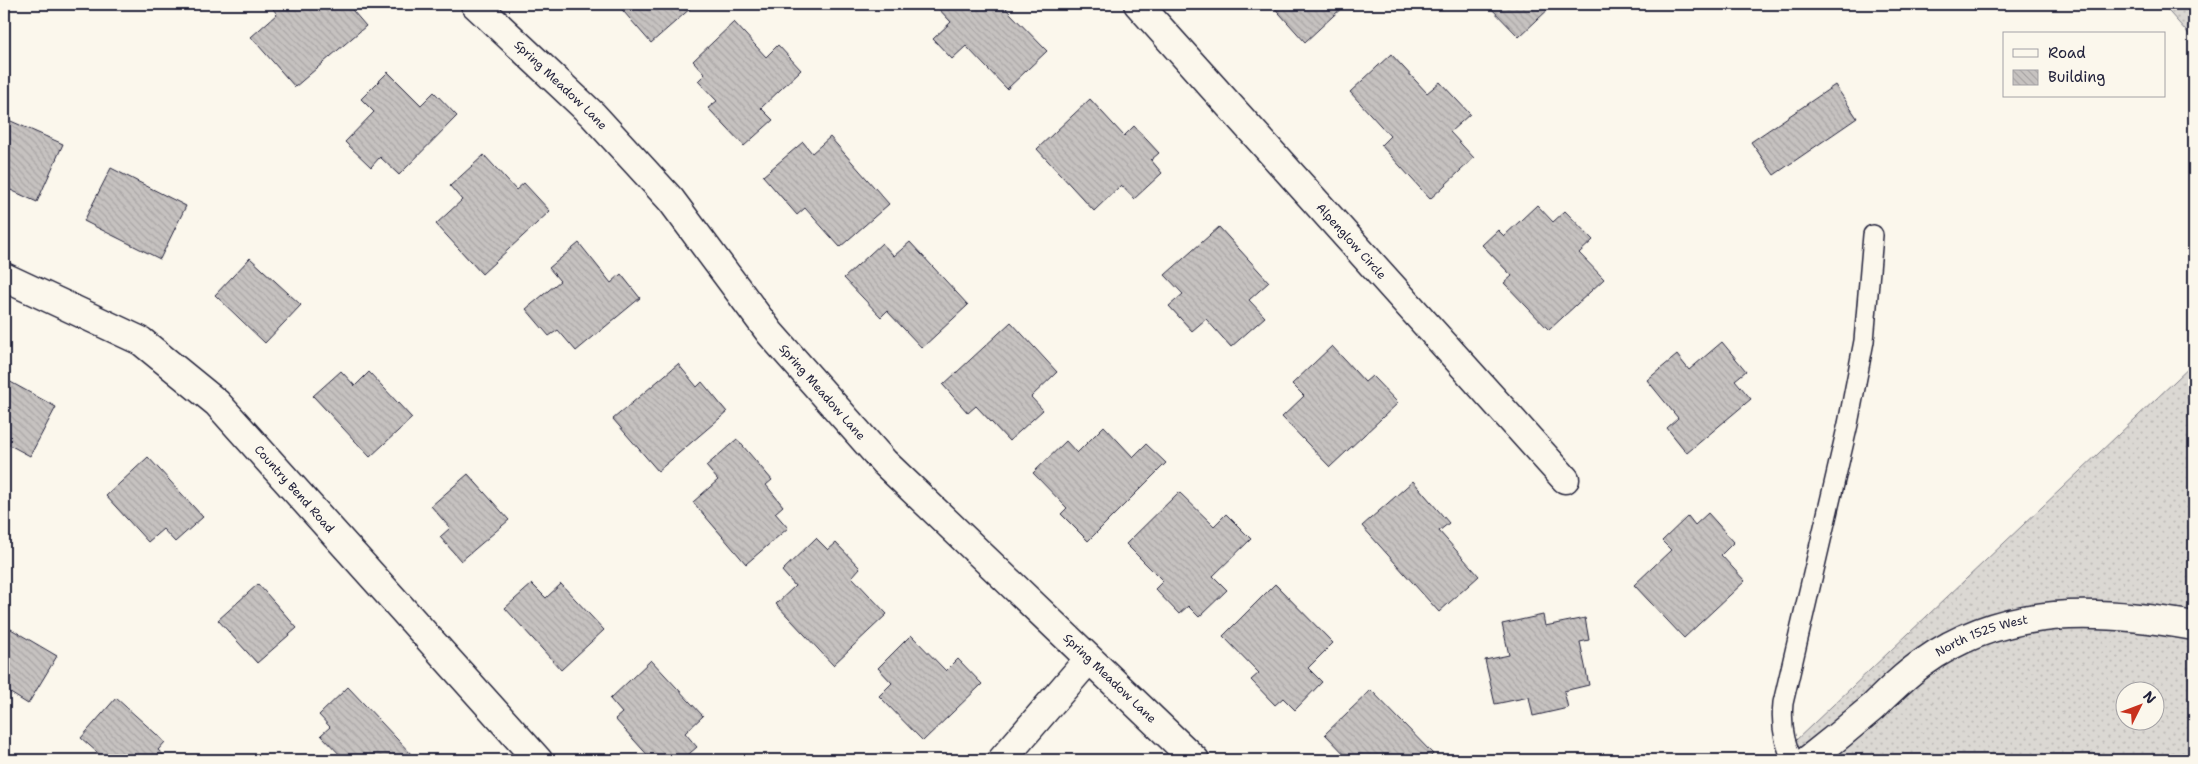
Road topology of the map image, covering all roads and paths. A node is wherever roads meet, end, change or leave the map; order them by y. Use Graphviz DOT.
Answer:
graph roads {
  1 [pos="475,4"];
  2 [pos="1138,4"];
  3 [pos="1873,235"];
  4 [pos="4,277"];
  5 [pos="1565,479"];
  6 [pos="2194,626"];
  7 [pos="1088,660"];
  8 [pos="538,760"];
  9 [pos="1002,760"];
  10 [pos="1195,760"];
  11 [pos="1793,760"];
  12 [pos="1808,760"];
  1 -- 7 [label="street, Spring Meadow Lane"];
  2 -- 5 [label="street, Alpenglow Circle"];
  3 -- 11 [label="lane"];
  4 -- 8 [label="street, Country Bend Road"];
  6 -- 12 [label="street, North 1525 West"];
  7 -- 9 [label="street"];
  7 -- 10 [label="street, Spring Meadow Lane"];
}
